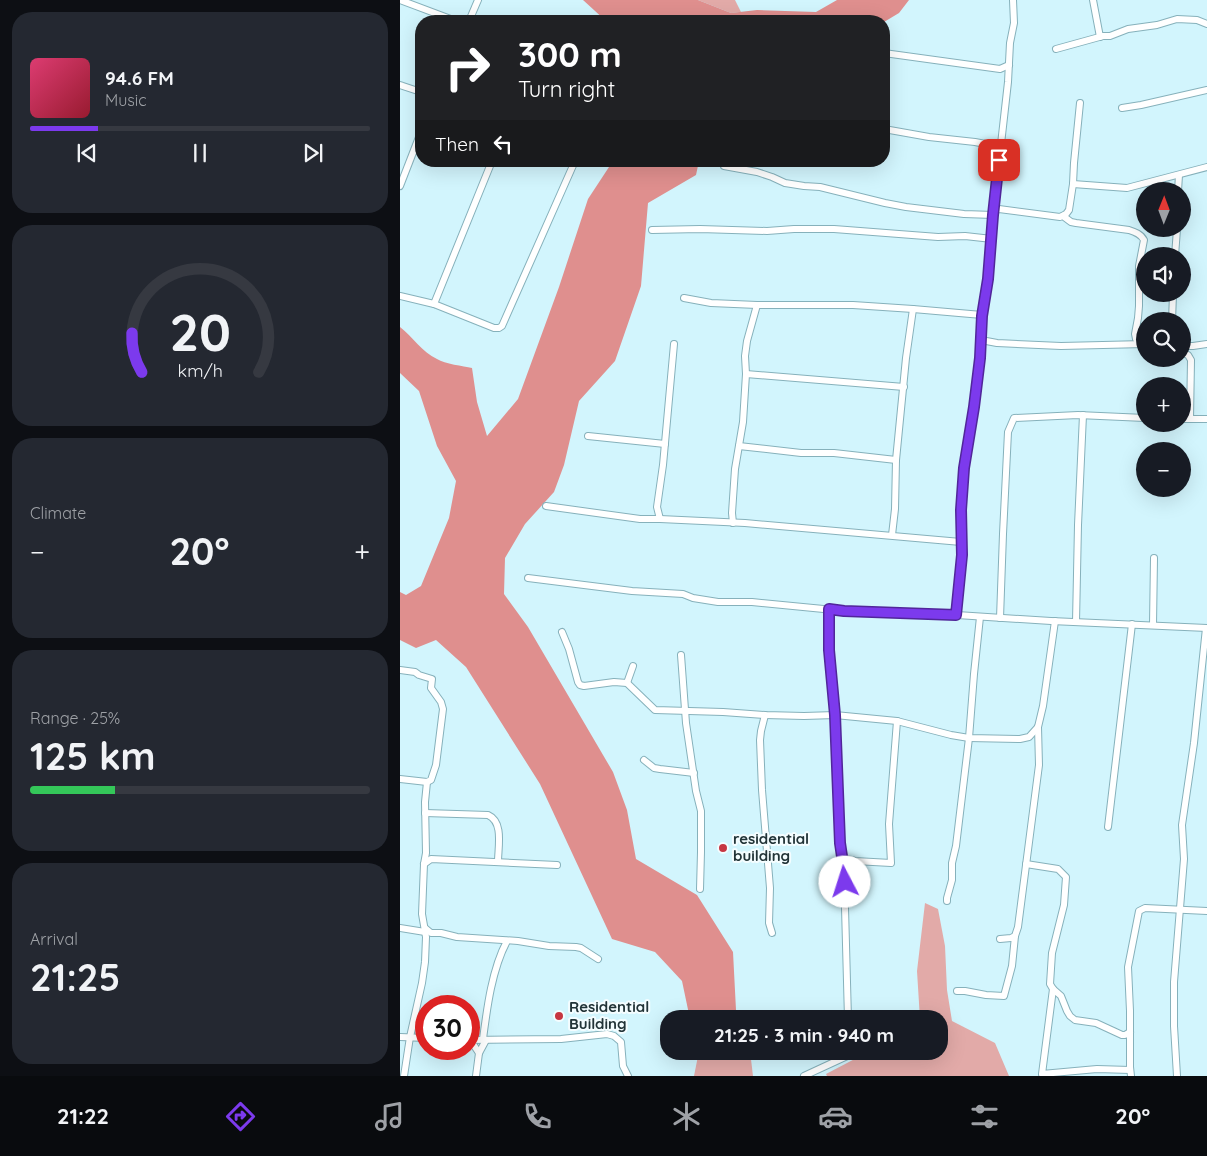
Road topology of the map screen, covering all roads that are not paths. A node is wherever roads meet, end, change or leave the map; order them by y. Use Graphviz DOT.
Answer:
graph roads {
  1 [pos="400,0"];
  2 [pos="478,0"];
  3 [pos="1013,0"];
  4 [pos="1092,0"];
  5 [pos="440,15"];
  6 [pos="472,15"];
  7 [pos="1207,24"];
  8 [pos="1100,37"];
  9 [pos="1056,49"];
  10 [pos="890,54"];
  11 [pos="1009,65"];
  12 [pos="1000,69"];
  13 [pos="1008,75"];
  14 [pos="400,85"];
  15 [pos="415,90"];
  16 [pos="1207,90"];
  17 [pos="1080,102"];
  18 [pos="1122,108"];
  19 [pos="890,130"];
  20 [pos="415,147"];
  21 [pos="1000,147"];
  22 [pos="490,167"];
  23 [pos="572,167"];
  24 [pos="730,167"];
  25 [pos="1207,167"];
  26 [pos="1179,175"];
  27 [pos="1179,182"];
  28 [pos="1073,184"];
  29 [pos="400,186"];
  30 [pos="995,210"];
  31 [pos="1063,216"];
  32 [pos="652,230"];
  33 [pos="992,239"];
  34 [pos="400,296"];
  35 [pos="684,298"];
  36 [pos="434,304"];
  37 [pos="757,305"];
  38 [pos="913,309"];
  39 [pos="1138,312"];
  40 [pos="982,316"];
  41 [pos="980,340"];
  42 [pos="674,344"];
  43 [pos="1136,344"];
  44 [pos="1207,344"];
  45 [pos="1191,346"];
  46 [pos="746,374"];
  47 [pos="904,387"];
  48 [pos="1083,415"];
  49 [pos="1136,418"];
  50 [pos="1207,418"];
  51 [pos="1191,419"];
  52 [pos="588,436"];
  53 [pos="665,444"];
  54 [pos="739,446"];
  55 [pos="896,460"];
  56 [pos="546,506"];
  57 [pos="660,519"];
  58 [pos="733,523"];
  59 [pos="892,536"];
  60 [pos="961,542"];
  61 [pos="1154,558"];
  62 [pos="528,578"];
  63 [pos="829,609"];
  64 [pos="956,615"];
  65 [pos="980,617"];
  66 [pos="1000,618"];
  67 [pos="1055,621"];
  68 [pos="1076,622"];
  69 [pos="1132,624"];
  70 [pos="1153,625"];
  71 [pos="1207,628"];
  72 [pos="562,632"];
  73 [pos="681,655"];
  74 [pos="633,666"];
  75 [pos="400,670"];
  76 [pos="627,683"];
  77 [pos="686,711"];
  78 [pos="765,715"];
  79 [pos="835,715"];
  80 [pos="897,722"];
  81 [pos="1038,727"];
  82 [pos="969,738"];
  83 [pos="644,760"];
  84 [pos="694,773"];
  85 [pos="400,780"];
  86 [pos="427,782"];
  87 [pos="425,813"];
  88 [pos="1108,827"];
  89 [pos="426,854"];
  90 [pos="843,858"];
  91 [pos="431,859"];
  92 [pos="498,862"];
  93 [pos="424,864"];
  94 [pos="1026,864"];
  95 [pos="557,865"];
  96 [pos="700,889"];
  97 [pos="947,902"];
  98 [pos="1179,910"];
  99 [pos="1207,911"];
  100 [pos="400,928"];
  101 [pos="427,932"];
  102 [pos="772,933"];
  103 [pos="1015,936"];
  104 [pos="1000,939"];
  105 [pos="498,940"];
  106 [pos="507,941"];
  107 [pos="503,948"];
  108 [pos="598,959"];
  109 [pos="1052,989"];
  110 [pos="957,992"];
  111 [pos="848,1010"];
  112 [pos="1130,1032"];
  113 [pos="400,1037"];
  114 [pos="410,1037"];
  115 [pos="415,1037"];
  116 [pos="480,1040"];
  117 [pos="484,1040"];
  118 [pos="480,1050"];
  119 [pos="478,1060"];
  120 [pos="839,1060"];
  121 [pos="1131,1073"];
  122 [pos="1042,1075"];
  123 [pos="404,1076"];
  124 [pos="476,1076"];
  125 [pos="628,1076"];
  126 [pos="804,1076"];
  127 [pos="1176,1076"];
  1 -- 5 [label="street"];
  2 -- 6 [label="street"];
  3 -- 11 [label="street"];
  4 -- 8 [label="street"];
  7 -- 8 [label="street"];
  8 -- 9 [label="street"];
  10 -- 12 [label="street"];
  11 -- 12 [label="street"];
  11 -- 13 [label="street"];
  12 -- 13 [label="street"];
  13 -- 21 [label="street"];
  14 -- 15 [label="street"];
  16 -- 18 [label="street"];
  17 -- 28 [label="street"];
  19 -- 21 [label="street"];
  20 -- 29 [label="street"];
  21 -- 30 [label="street"];
  22 -- 36 [label="street"];
  23 -- 36 [label="street"];
  24 -- 30 [label="street"];
  25 -- 26 [label="street"];
  26 -- 27 [label="street"];
  26 -- 28 [label="street"];
  28 -- 31 [label="street"];
  30 -- 31 [label="street"];
  30 -- 33 [label="street"];
  31 -- 39 [label="street"];
  32 -- 33 [label="street"];
  33 -- 40 [label="street"];
  34 -- 36 [label="street"];
  35 -- 37 [label="street"];
  37 -- 38 [label="street"];
  37 -- 46 [label="street"];
  38 -- 40 [label="street"];
  38 -- 47 [label="street"];
  40 -- 41 [label="street"];
  41 -- 43 [label="street"];
  41 -- 60 [label="street"];
  42 -- 53 [label="street"];
  44 -- 45 [label="street"];
  46 -- 47 [label="street"];
  46 -- 54 [label="street"];
  47 -- 55 [label="street"];
  48 -- 49 [label="street"];
  48 -- 66 [label="street"];
  48 -- 68 [label="street"];
  50 -- 51 [label="street"];
  52 -- 53 [label="street"];
  53 -- 57 [label="street"];
  54 -- 55 [label="street"];
  54 -- 58 [label="street"];
  55 -- 59 [label="street"];
  56 -- 57 [label="street"];
  57 -- 58 [label="street"];
  58 -- 59 [label="street"];
  59 -- 60 [label="street"];
  60 -- 64 [label="street"];
  61 -- 70 [label="street"];
  62 -- 63 [label="street"];
  63 -- 64 [label="street"];
  63 -- 79 [label="street"];
  64 -- 65 [label="street"];
  65 -- 66 [label="street"];
  65 -- 82 [label="street"];
  66 -- 67 [label="street"];
  67 -- 68 [label="street"];
  67 -- 81 [label="street"];
  68 -- 69 [label="street"];
  69 -- 70 [label="street"];
  69 -- 88 [label="street"];
  70 -- 71 [label="street"];
  71 -- 98 [label="street"];
  72 -- 76 [label="street"];
  73 -- 77 [label="street"];
  74 -- 76 [label="street"];
  75 -- 86 [label="street"];
  76 -- 77 [label="street"];
  77 -- 78 [label="street"];
  77 -- 84 [label="street"];
  78 -- 79 [label="street"];
  78 -- 102 [label="street"];
  79 -- 80 [label="street"];
  79 -- 90 [label="street"];
  80 -- 82 [label="street"];
  80 -- 90 [label="street"];
  81 -- 82 [label="street"];
  81 -- 94 [label="street"];
  82 -- 97 [label="street"];
  83 -- 84 [label="street"];
  84 -- 96 [label="street"];
  85 -- 86 [label="street"];
  86 -- 87 [label="street"];
  87 -- 89 [label="street"];
  87 -- 92 [label="street"];
  89 -- 91 [label="street"];
  89 -- 93 [label="street"];
  90 -- 111 [label="street"];
  91 -- 92 [label="street"];
  91 -- 93 [label="street"];
  92 -- 95 [label="street"];
  93 -- 101 [label="street"];
  94 -- 103 [label="street"];
  94 -- 109 [label="street"];
  98 -- 99 [label="street"];
  98 -- 112 [label="street"];
  98 -- 127 [label="street"];
  100 -- 101 [label="street"];
  101 -- 105 [label="street"];
  101 -- 114 [label="street"];
  103 -- 104 [label="street"];
  103 -- 110 [label="street"];
  105 -- 106 [label="street"];
  105 -- 107 [label="street"];
  106 -- 107 [label="street"];
  106 -- 108 [label="street"];
  107 -- 117 [label="street"];
  109 -- 112 [label="street"];
  109 -- 122 [label="street"];
  112 -- 121 [label="street"];
  113 -- 114 [label="street"];
  114 -- 115 [label="street"];
  114 -- 123 [label="street"];
  116 -- 117 [label="street"];
  117 -- 118 [label="street"];
  117 -- 125 [label="street"];
  119 -- 124 [label="street"];
  120 -- 126 [label="street"];
  121 -- 122 [label="street"];
}
